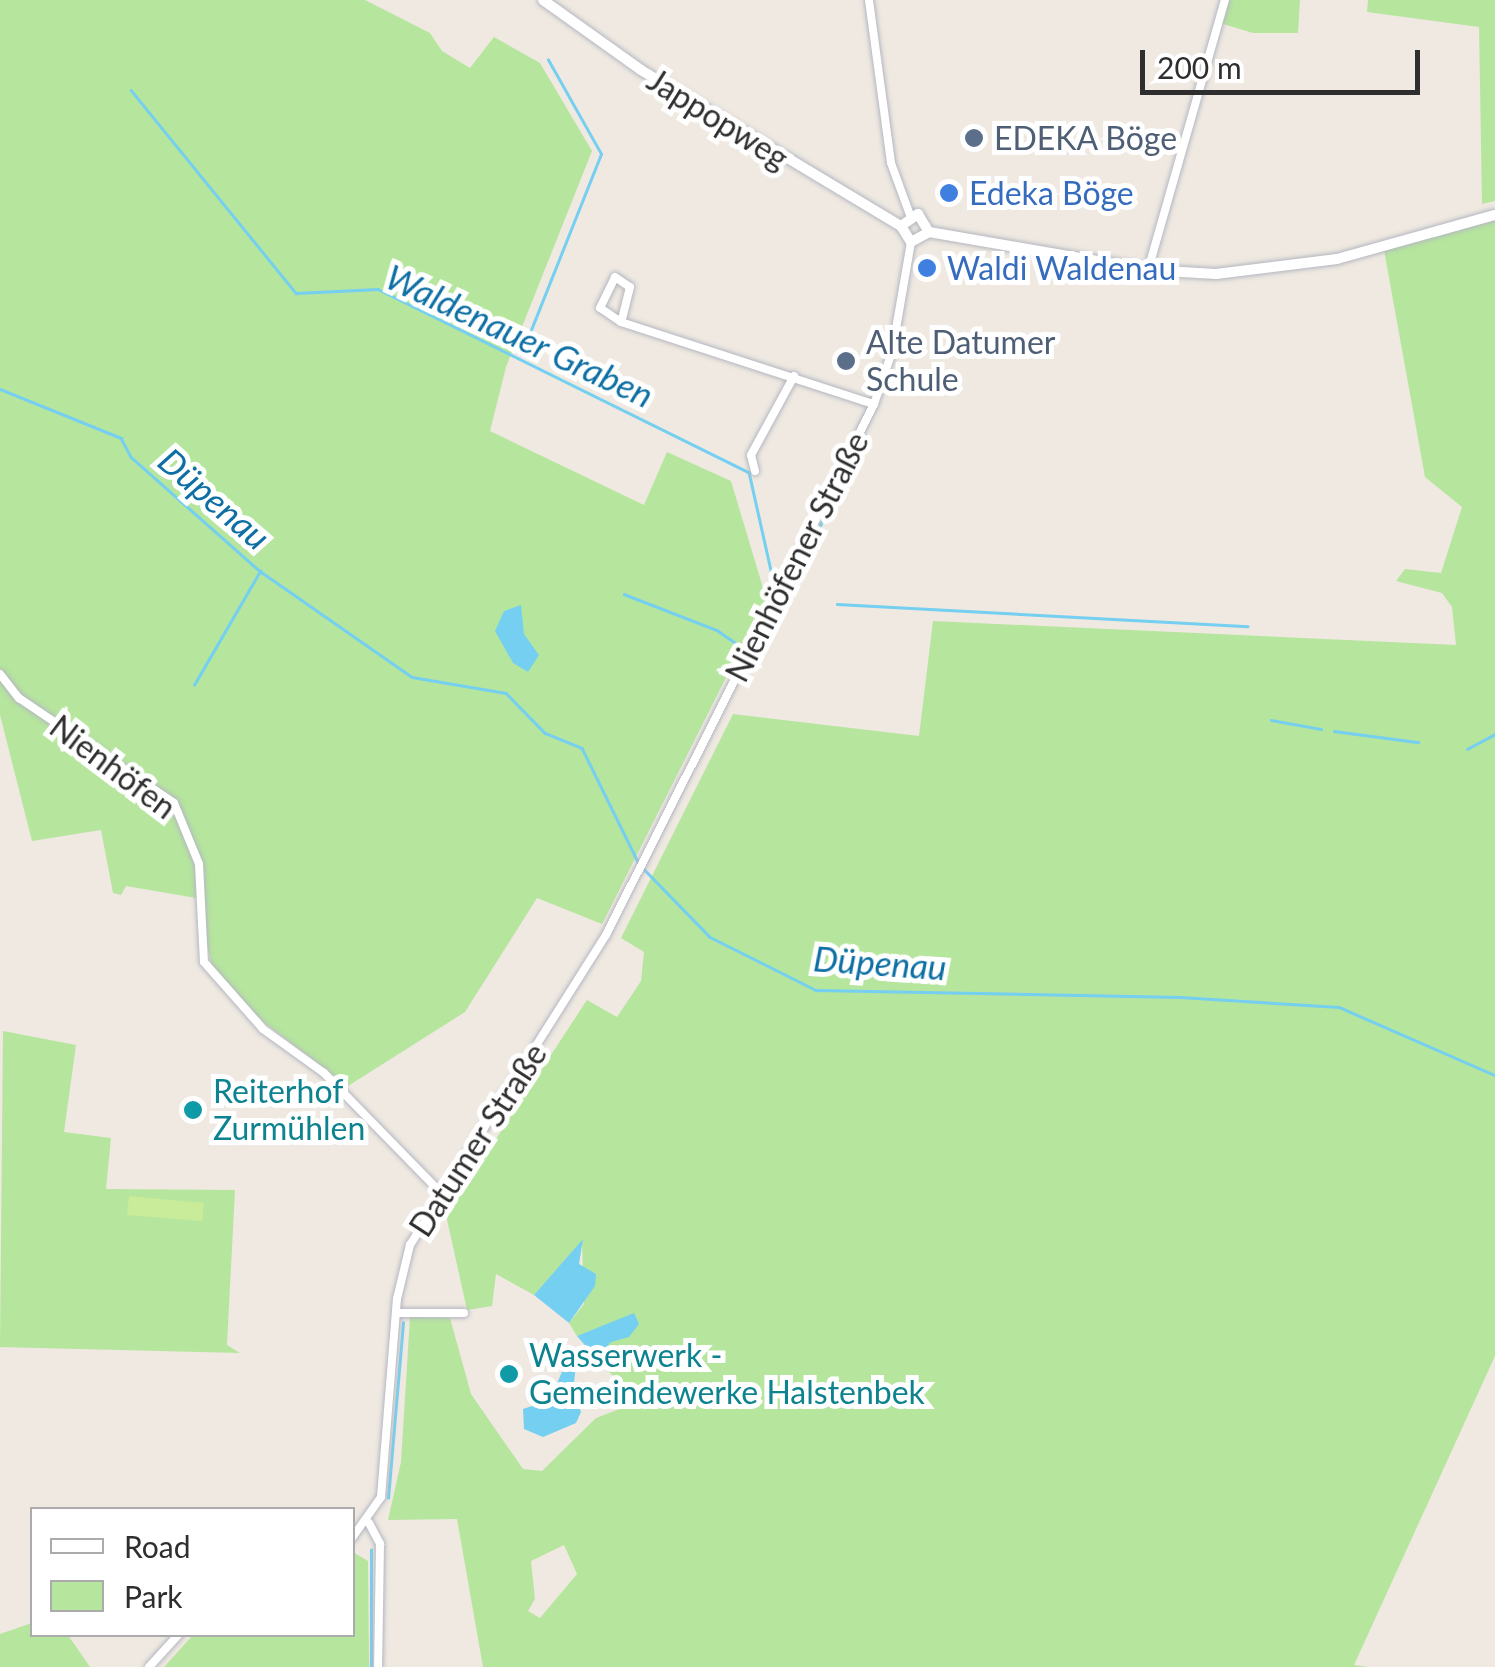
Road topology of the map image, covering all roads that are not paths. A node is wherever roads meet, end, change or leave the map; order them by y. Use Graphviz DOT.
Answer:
graph roads {
  1 [pos="543,0"];
  2 [pos="869,0"];
  3 [pos="1225,0"];
  4 [pos="910,215"];
  5 [pos="1495,215"];
  6 [pos="901,226"];
  7 [pos="928,232"];
  8 [pos="911,242"];
  9 [pos="1148,270"];
  10 [pos="621,322"];
  11 [pos="794,376"];
  12 [pos="874,404"];
  13 [pos="755,471"];
  14 [pos="0,674"];
  15 [pos="638,874"];
  16 [pos="442,1194"];
  17 [pos="396,1312"];
  18 [pos="464,1313"];
  19 [pos="369,1523"];
  20 [pos="355,1535"];
  21 [pos="176,1637"];
  22 [pos="149,1667"];
  23 [pos="378,1667"];
  1 -- 6 [label="street, Jappopweg"];
  2 -- 4 [label="street"];
  3 -- 9 [label="street"];
  4 -- 6 [label="street"];
  4 -- 7 [label="street"];
  5 -- 9 [label="street"];
  6 -- 8 [label="street"];
  7 -- 8 [label="street"];
  7 -- 9 [label="street"];
  8 -- 12 [label="street, Nienhöfener Straße"];
  10 -- 10 [label="street"];
  10 -- 11 [label="street"];
  11 -- 12 [label="street"];
  11 -- 13 [label="street"];
  12 -- 15 [label="street, Nienhöfener Straße"];
  14 -- 16 [label="street, Nienhöfen"];
  15 -- 16 [label="street, Datumer Straße"];
  16 -- 17 [label="street, Datumer Straße"];
  17 -- 18 [label="street"];
  17 -- 19 [label="street, Datumer Straße"];
  19 -- 20 [label="street"];
  19 -- 23 [label="street"];
  21 -- 22 [label="street"];
}
